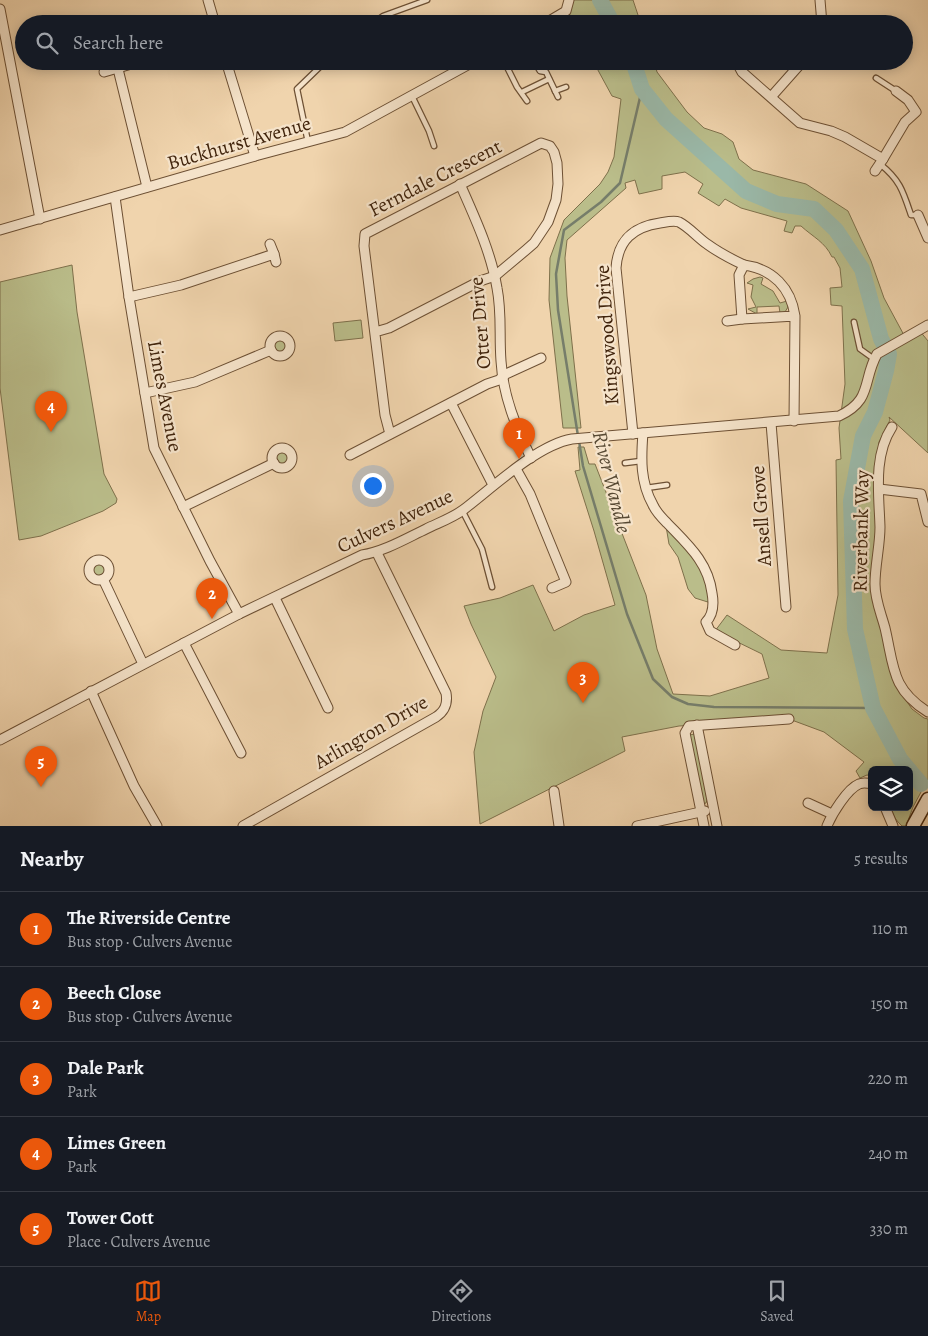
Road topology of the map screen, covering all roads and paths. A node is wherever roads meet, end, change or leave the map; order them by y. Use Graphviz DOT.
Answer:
graph roads {
  1 [pos="208,0"];
  2 [pos="426,0"];
  3 [pos="569,0"];
  4 [pos="820,0"];
  5 [pos="0,8"];
  6 [pos="212,15"];
  7 [pos="386,15"];
  8 [pos="559,15"];
  9 [pos="821,15"];
  10 [pos="113,70"];
  11 [pos="118,70"];
  12 [pos="229,70"];
  13 [pos="317,70"];
  14 [pos="459,70"];
  15 [pos="509,70"];
  16 [pos="539,70"];
  17 [pos="741,70"];
  18 [pos="795,70"];
  19 [pos="104,72"];
  20 [pos="876,78"];
  21 [pos="549,79"];
  22 [pos="566,87"];
  23 [pos="555,91"];
  24 [pos="896,91"];
  25 [pos="522,92"];
  26 [pos="412,96"];
  27 [pos="558,96"];
  28 [pos="771,97"];
  29 [pos="527,101"];
  30 [pos="916,112"];
  31 [pos="922,121"];
  32 [pos="308,142"];
  33 [pos="434,146"];
  34 [pos="255,156"];
  35 [pos="879,165"];
  36 [pos="460,184"];
  37 [pos="147,187"];
  38 [pos="115,197"];
  39 [pos="918,215"];
  40 [pos="40,219"];
  41 [pos="0,230"];
  42 [pos="928,238"];
  43 [pos="270,244"];
  44 [pos="744,265"];
  45 [pos="495,276"];
  46 [pos="129,297"];
  47 [pos="795,316"];
  48 [pos="742,319"];
  49 [pos="727,320"];
  50 [pos="854,322"];
  51 [pos="928,325"];
  52 [pos="375,332"];
  53 [pos="271,350"];
  54 [pos="878,355"];
  55 [pos="540,358"];
  56 [pos="503,376"];
  57 [pos="145,393"];
  58 [pos="450,403"];
  59 [pos="794,421"];
  60 [pos="771,423"];
  61 [pos="892,427"];
  62 [pos="643,433"];
  63 [pos="390,434"];
  64 [pos="633,434"];
  65 [pos="350,455"];
  66 [pos="531,458"];
  67 [pos="641,461"];
  68 [pos="625,462"];
  69 [pos="274,463"];
  70 [pos="516,469"];
  71 [pos="493,485"];
  72 [pos="667,485"];
  73 [pos="646,488"];
  74 [pos="878,489"];
  75 [pos="183,507"];
  76 [pos="462,510"];
  77 [pos="928,517"];
  78 [pos="377,553"];
  79 [pos="103,579"];
  80 [pos="492,587"];
  81 [pos="552,588"];
  82 [pos="275,598"];
  83 [pos="786,607"];
  84 [pos="239,614"];
  85 [pos="184,643"];
  86 [pos="734,645"];
  87 [pos="143,664"];
  88 [pos="91,691"];
  89 [pos="328,708"];
  90 [pos="928,712"];
  91 [pos="789,719"];
  92 [pos="697,725"];
  93 [pos="0,740"];
  94 [pos="241,753"];
  95 [pos="868,784"];
  96 [pos="554,791"];
  97 [pos="926,802"];
  98 [pos="808,803"];
  99 [pos="713,809"];
  100 [pos="887,811"];
  101 [pos="701,812"];
  102 [pos="832,814"];
  103 [pos="158,826"];
  104 [pos="243,826"];
  105 [pos="559,826"];
  106 [pos="637,826"];
  107 [pos="704,826"];
  108 [pos="717,826"];
  109 [pos="827,826"];
  110 [pos="893,826"];
  111 [pos="913,826"];
  1 -- 6 [label="street"];
  2 -- 7 [label="lane"];
  3 -- 8 [label="street"];
  4 -- 9 [label="street"];
  5 -- 40 [label="street"];
  10 -- 19 [label="street"];
  11 -- 37 [label="street"];
  12 -- 34 [label="street"];
  13 -- 32 [label="lane"];
  14 -- 26 [label="street, Buckhurst Avenue"];
  15 -- 25 [label="lane"];
  16 -- 21 [label="lane"];
  17 -- 28 [label="street"];
  18 -- 28 [label="street"];
  20 -- 24 [label="lane"];
  21 -- 23 [label="lane"];
  21 -- 25 [label="lane"];
  22 -- 23 [label="lane"];
  23 -- 27 [label="lane"];
  24 -- 30 [label="street"];
  25 -- 29 [label="lane"];
  26 -- 32 [label="street, Buckhurst Avenue"];
  26 -- 33 [label="lane"];
  28 -- 35 [label="street"];
  30 -- 31 [label="street"];
  30 -- 35 [label="street"];
  32 -- 34 [label="street, Buckhurst Avenue"];
  34 -- 37 [label="street, Buckhurst Avenue"];
  35 -- 39 [label="lane"];
  36 -- 45 [label="street, Otter Drive"];
  36 -- 45 [label="street, Ferndale Crescent"];
  36 -- 52 [label="street, Ferndale Crescent"];
  37 -- 38 [label="street, Buckhurst Avenue"];
  38 -- 40 [label="street, Buckhurst Avenue"];
  38 -- 46 [label="street, Limes Avenue"];
  39 -- 42 [label="street"];
  40 -- 41 [label="street, Buckhurst Avenue"];
  43 -- 46 [label="street"];
  44 -- 47 [label="street, Kingswood Drive"];
  44 -- 48 [label="street"];
  44 -- 64 [label="street, Kingswood Drive"];
  45 -- 52 [label="street"];
  45 -- 56 [label="street, Otter Drive"];
  46 -- 57 [label="street, Limes Avenue"];
  47 -- 48 [label="street"];
  47 -- 59 [label="street, Kingswood Drive"];
  48 -- 49 [label="street"];
  50 -- 54 [label="lane"];
  51 -- 54 [label="street"];
  52 -- 63 [label="street, Ferndale Crescent"];
  53 -- 57 [label="street"];
  54 -- 59 [label="street, Culvers Avenue"];
  55 -- 56 [label="street"];
  56 -- 58 [label="street"];
  56 -- 66 [label="street, Otter Drive"];
  57 -- 75 [label="street, Limes Avenue"];
  58 -- 63 [label="street"];
  58 -- 71 [label="street"];
  59 -- 60 [label="street, Culvers Avenue"];
  60 -- 62 [label="street, Culvers Avenue"];
  60 -- 83 [label="street, Ansell Grove"];
  61 -- 74 [label="street, Riverbank Way"];
  62 -- 64 [label="street, Culvers Avenue"];
  62 -- 67 [label="street"];
  63 -- 65 [label="street"];
  64 -- 66 [label="street, Culvers Avenue"];
  66 -- 70 [label="street, Culvers Avenue"];
  67 -- 68 [label="lane"];
  67 -- 73 [label="street"];
  69 -- 75 [label="street"];
  70 -- 71 [label="street, Culvers Avenue"];
  70 -- 81 [label="street"];
  71 -- 76 [label="street, Culvers Avenue"];
  72 -- 73 [label="lane"];
  73 -- 86 [label="street"];
  74 -- 77 [label="street"];
  74 -- 90 [label="street, Riverbank Way"];
  75 -- 84 [label="street, Limes Avenue"];
  76 -- 78 [label="street, Culvers Avenue"];
  76 -- 80 [label="lane"];
  78 -- 82 [label="street, Culvers Avenue"];
  78 -- 104 [label="street, Arlington Drive"];
  79 -- 87 [label="street"];
  82 -- 84 [label="street, Culvers Avenue"];
  82 -- 89 [label="street"];
  84 -- 85 [label="street, Culvers Avenue"];
  85 -- 87 [label="street, Culvers Avenue"];
  85 -- 94 [label="street"];
  87 -- 88 [label="street, Culvers Avenue"];
  88 -- 93 [label="street, Culvers Avenue"];
  88 -- 103 [label="street"];
  91 -- 92 [label="street"];
  92 -- 99 [label="street"];
  92 -- 101 [label="street"];
  95 -- 102 [label="street"];
  96 -- 105 [label="street"];
  97 -- 111 [label="main road"];
  98 -- 102 [label="street"];
  99 -- 101 [label="street"];
  99 -- 108 [label="street"];
  100 -- 110 [label="street"];
  101 -- 106 [label="street"];
  101 -- 107 [label="street"];
  102 -- 109 [label="street"];
}
